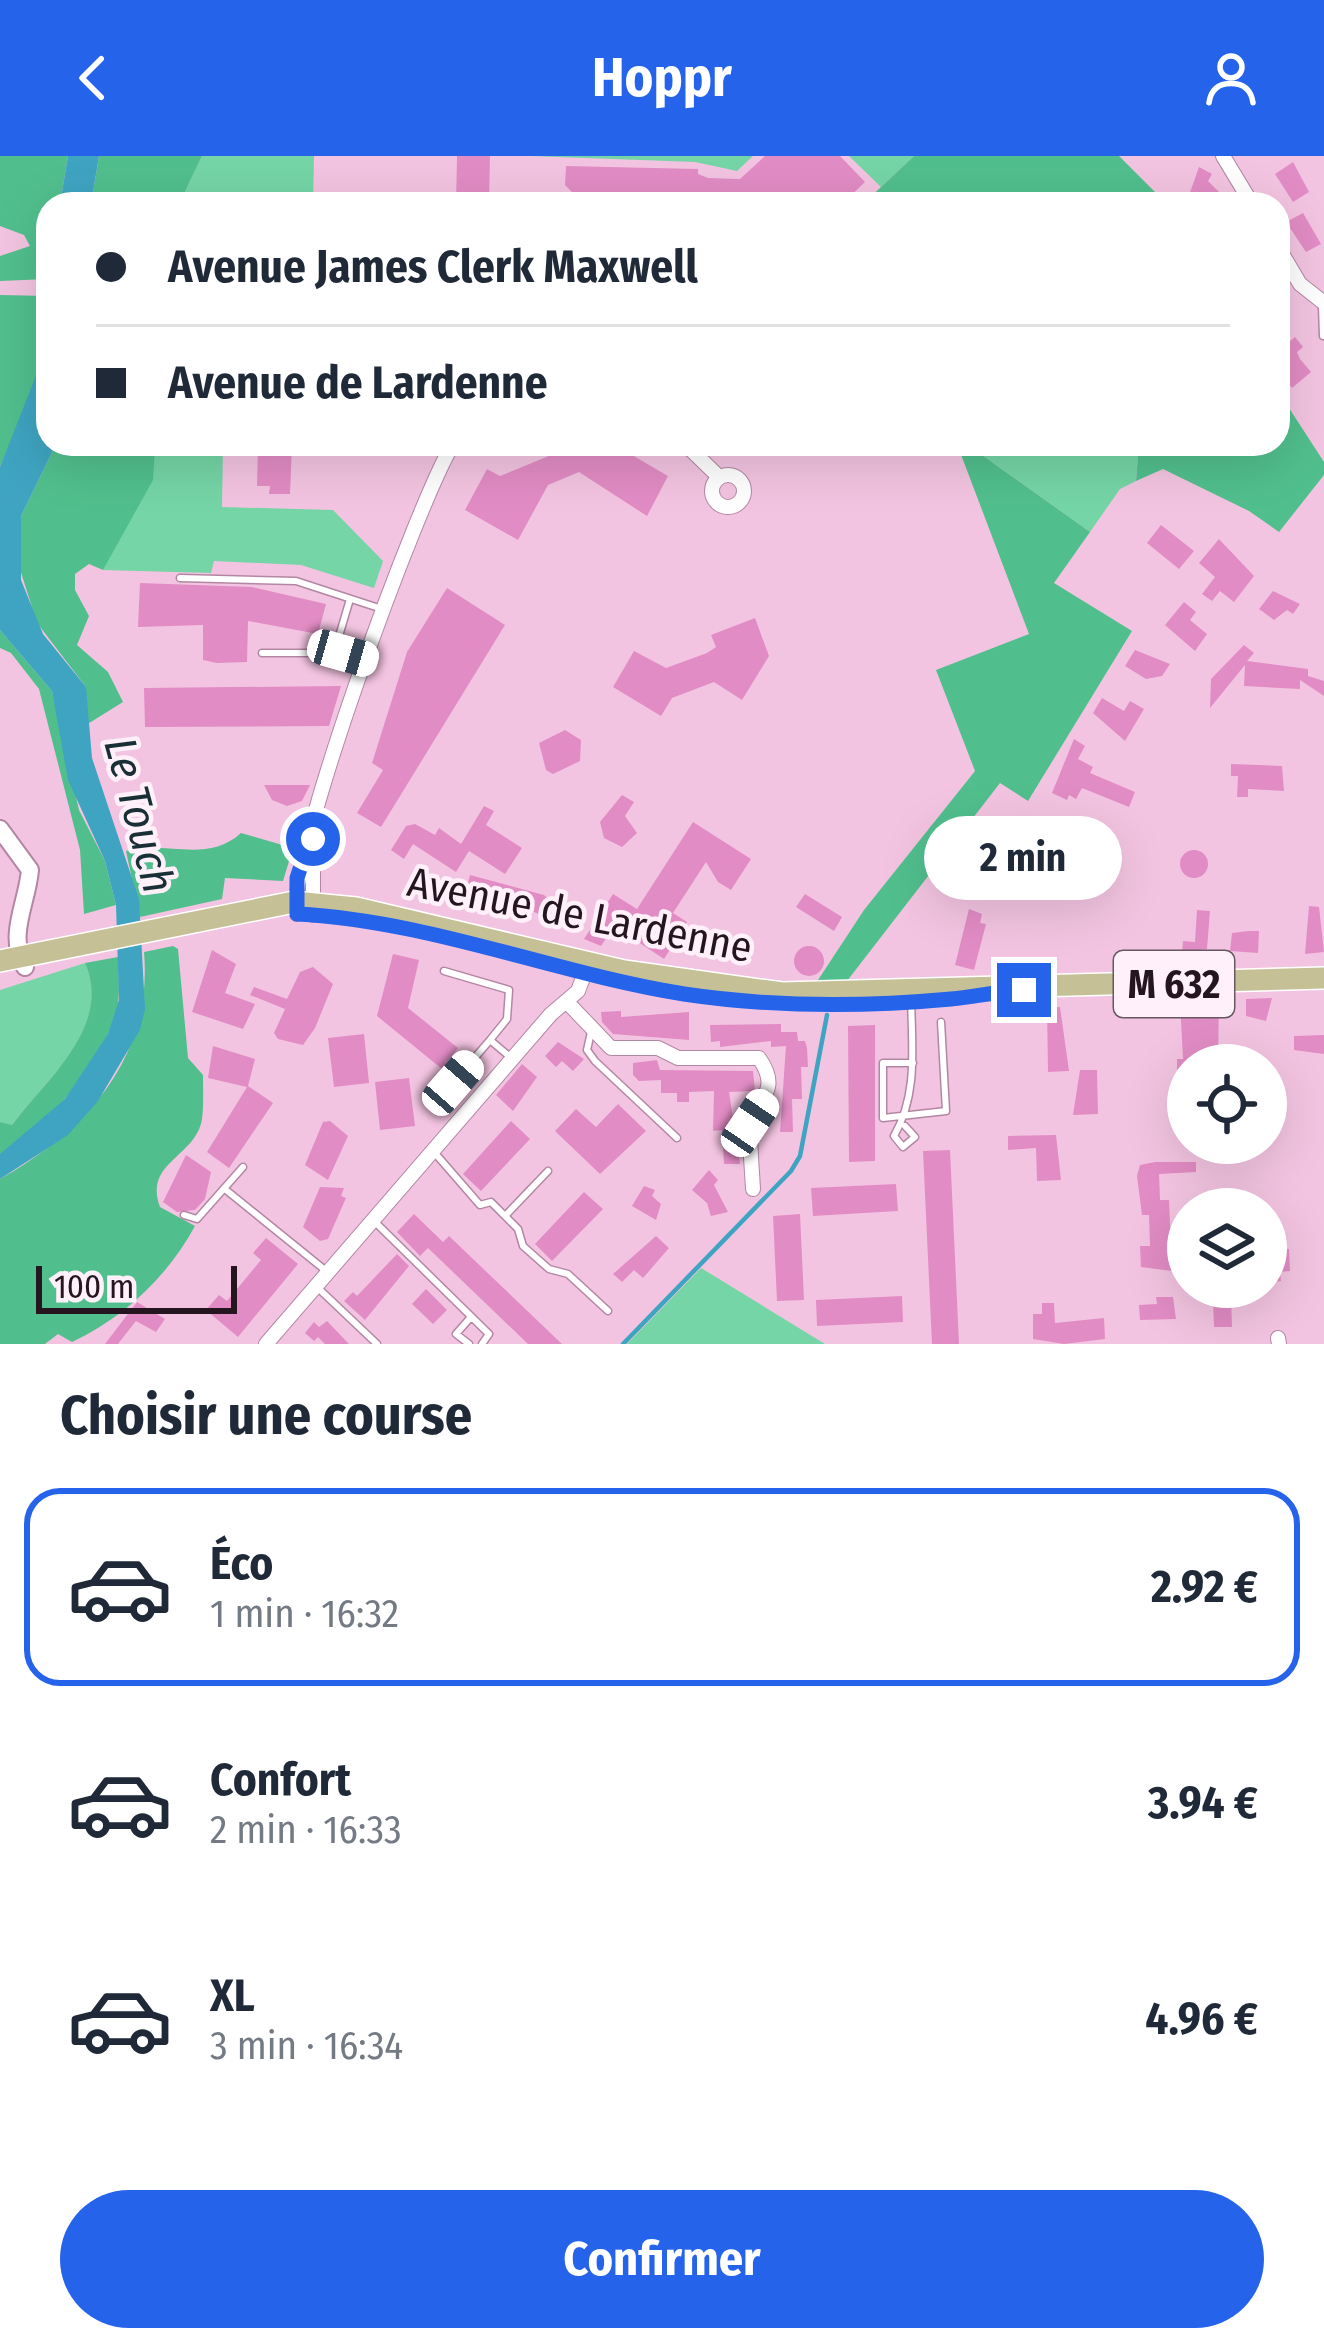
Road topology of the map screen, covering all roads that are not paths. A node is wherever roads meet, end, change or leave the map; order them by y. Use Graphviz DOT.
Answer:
graph roads {
  1 [pos="1223,156"];
  2 [pos="1245,192"];
  3 [pos="1290,268"];
  4 [pos="1323,303"];
  5 [pos="1322,336"];
  6 [pos="447,456"];
  7 [pos="697,456"];
  8 [pos="718,477"];
  9 [pos="180,578"];
  10 [pos="351,599"];
  11 [pos="382,609"];
  12 [pos="262,653"];
  13 [pos="334,653"];
  14 [pos="366,660"];
  15 [pos="0,829"];
  16 [pos="305,908"];
  17 [pos="24,959"];
  18 [pos="587,968"];
  19 [pos="444,971"];
  20 [pos="0,975"];
  21 [pos="1324,978"];
  22 [pos="912,997"];
  23 [pos="567,1002"];
  24 [pos="940,1022"];
  25 [pos="591,1033"];
  26 [pos="490,1040"];
  27 [pos="512,1058"];
  28 [pos="913,1063"];
  29 [pos="453,1083"];
  30 [pos="906,1115"];
  31 [pos="905,1126"];
  32 [pos="677,1138"];
  33 [pos="432,1149"];
  34 [pos="243,1167"];
  35 [pos="548,1171"];
  36 [pos="753,1189"];
  37 [pos="226,1190"];
  38 [pos="184,1215"];
  39 [pos="505,1216"];
  40 [pos="373,1219"];
  41 [pos="327,1272"];
  42 [pos="316,1286"];
  43 [pos="608,1311"];
  44 [pos="471,1317"];
  45 [pos="266,1344"];
  46 [pos="377,1344"];
  47 [pos="469,1344"];
  48 [pos="482,1344"];
  1 -- 2 [label="street"];
  3 -- 4 [label="street"];
  4 -- 5 [label="lane"];
  6 -- 11 [label="street"];
  7 -- 8 [label="street"];
  9 -- 10 [label="lane"];
  10 -- 11 [label="lane"];
  10 -- 13 [label="lane"];
  11 -- 14 [label="street"];
  12 -- 13 [label="lane"];
  13 -- 14 [label="lane"];
  14 -- 16 [label="street"];
  15 -- 17 [label="street"];
  16 -- 17 [label="main road, M 632"];
  16 -- 18 [label="main road, Avenue de Lardenne / M 632"];
  17 -- 20 [label="main road, M 632"];
  18 -- 22 [label="main road, Avenue de Lardenne / M 632"];
  18 -- 23 [label="street"];
  19 -- 26 [label="lane"];
  21 -- 22 [label="main road, Avenue de Lardenne / M 632"];
  22 -- 28 [label="lane"];
  23 -- 25 [label="street"];
  23 -- 27 [label="street"];
  24 -- 30 [label="lane"];
  25 -- 32 [label="lane"];
  25 -- 36 [label="street"];
  26 -- 27 [label="lane"];
  26 -- 29 [label="lane"];
  27 -- 33 [label="street"];
  28 -- 30 [label="lane"];
  28 -- 30 [label="lane"];
  30 -- 31 [label="lane"];
  33 -- 39 [label="lane"];
  33 -- 40 [label="street"];
  34 -- 37 [label="lane"];
  35 -- 39 [label="lane"];
  37 -- 38 [label="lane"];
  37 -- 41 [label="lane"];
  39 -- 43 [label="lane"];
  40 -- 41 [label="street"];
  40 -- 44 [label="lane"];
  41 -- 42 [label="street"];
  42 -- 45 [label="street"];
  42 -- 46 [label="lane"];
  44 -- 47 [label="lane"];
  44 -- 48 [label="lane"];
}
